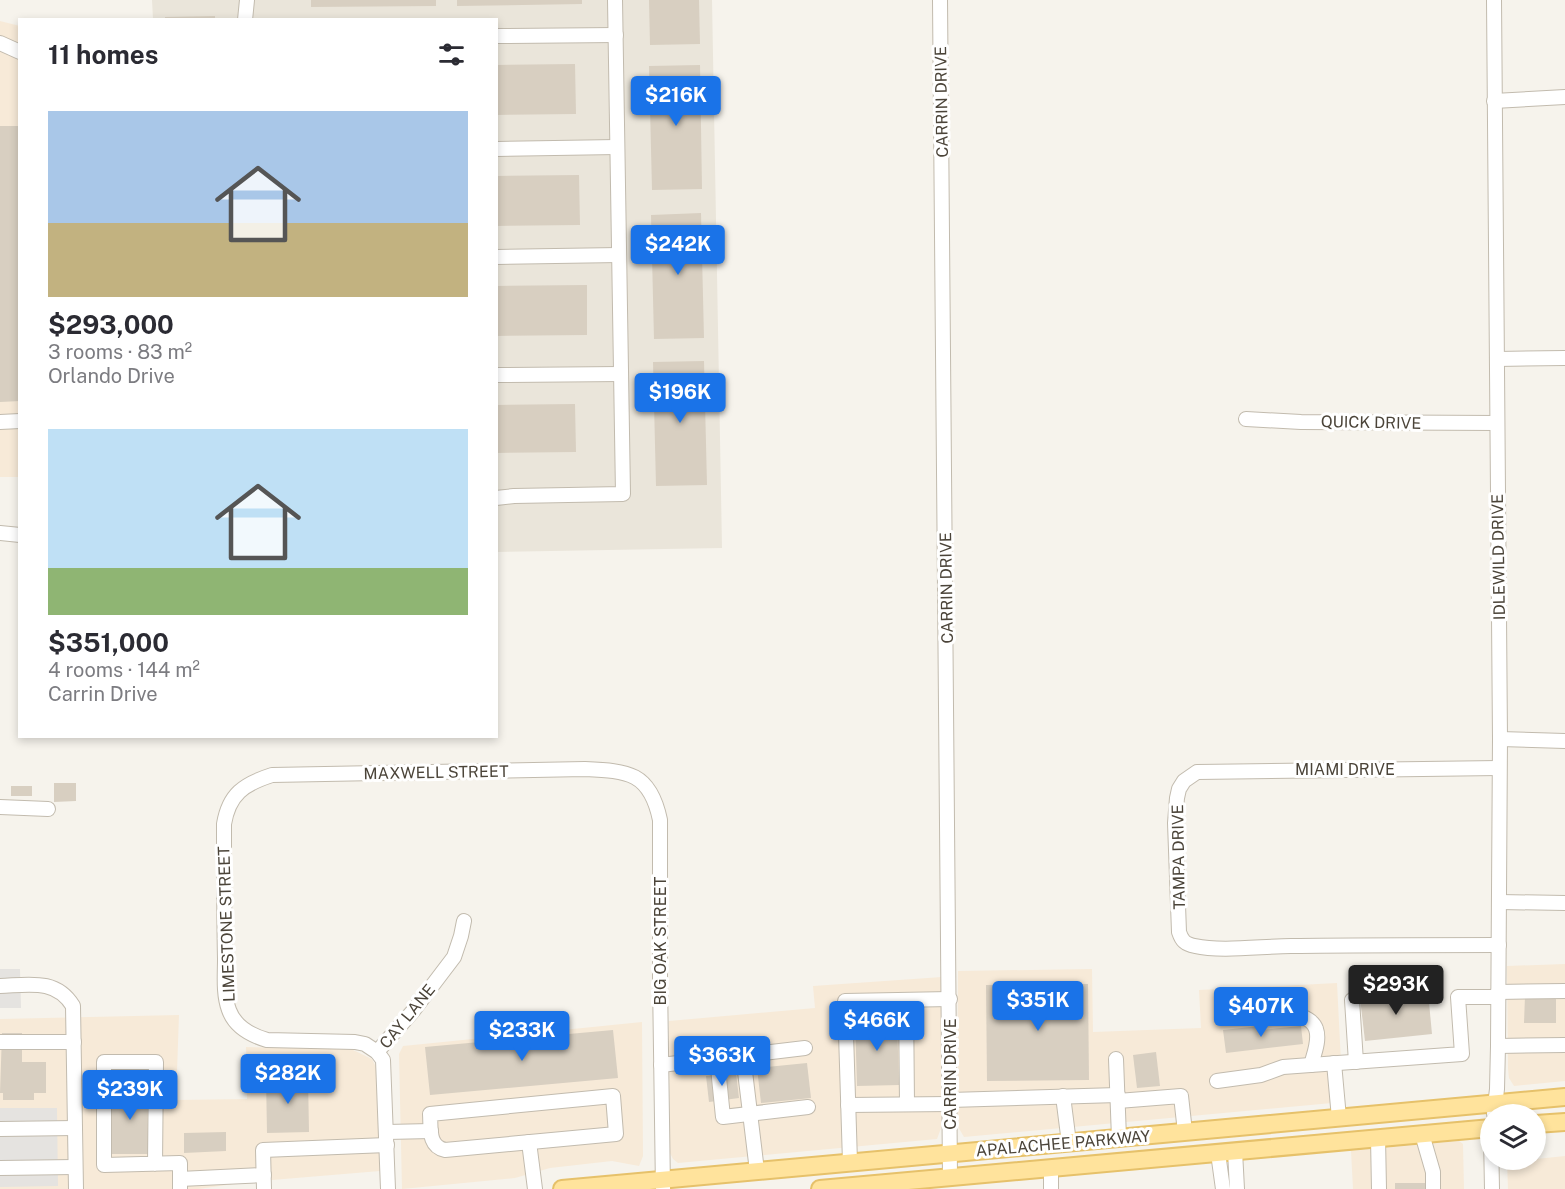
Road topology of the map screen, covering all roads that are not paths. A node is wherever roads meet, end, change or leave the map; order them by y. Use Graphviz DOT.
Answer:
graph roads {
  1 [pos="247,0"];
  2 [pos="615,0"];
  3 [pos="940,0"];
  4 [pos="1494,0"];
  5 [pos="245,18"];
  6 [pos="616,35"];
  7 [pos="498,36"];
  8 [pos="0,44"];
  9 [pos="18,51"];
  10 [pos="1565,97"];
  11 [pos="1494,101"];
  12 [pos="617,147"];
  13 [pos="498,149"];
  14 [pos="619,255"];
  15 [pos="498,257"];
  16 [pos="1565,358"];
  17 [pos="1497,359"];
  18 [pos="621,374"];
  19 [pos="498,375"];
  20 [pos="1246,419"];
  21 [pos="18,421"];
  22 [pos="0,422"];
  23 [pos="1497,423"];
  24 [pos="498,498"];
  25 [pos="0,533"];
  26 [pos="18,535"];
  27 [pos="1500,739"];
  28 [pos="1565,741"];
  29 [pos="1499,768"];
  30 [pos="1192,774"];
  31 [pos="632,775"];
  32 [pos="242,788"];
  33 [pos="0,807"];
  34 [pos="48,809"];
  35 [pos="1500,902"];
  36 [pos="1565,903"];
  37 [pos="464,921"];
  38 [pos="1499,945"];
  39 [pos="0,986"];
  40 [pos="1565,992"];
  41 [pos="1498,994"];
  42 [pos="950,999"];
  43 [pos="906,1000"];
  44 [pos="1352,1000"];
  45 [pos="1228,1015"];
  46 [pos="0,1042"];
  47 [pos="74,1042"];
  48 [pos="1498,1046"];
  49 [pos="1565,1046"];
  50 [pos="805,1048"];
  51 [pos="377,1052"];
  52 [pos="743,1055"];
  53 [pos="717,1058"];
  54 [pos="1116,1059"];
  55 [pos="1356,1062"];
  56 [pos="1334,1064"];
  57 [pos="661,1065"];
  58 [pos="1311,1065"];
  59 [pos="1217,1081"];
  60 [pos="1063,1096"];
  61 [pos="1565,1097"];
  62 [pos="1118,1098"];
  63 [pos="950,1102"];
  64 [pos="907,1104"];
  65 [pos="1495,1104"];
  66 [pos="1524,1104"];
  67 [pos="848,1105"];
  68 [pos="808,1107"];
  69 [pos="1480,1110"];
  70 [pos="750,1114"];
  71 [pos="1339,1118"];
  72 [pos="1565,1122"];
  73 [pos="1546,1123"];
  74 [pos="75,1128"];
  75 [pos="0,1129"];
  76 [pos="1480,1129"];
  77 [pos="431,1131"];
  78 [pos="1185,1132"];
  79 [pos="1422,1134"];
  80 [pos="1119,1138"];
  81 [pos="1378,1138"];
  82 [pos="387,1139"];
  83 [pos="529,1142"];
  84 [pos="1069,1143"];
  85 [pos="1226,1152"];
  86 [pos="951,1153"];
  87 [pos="850,1162"];
  88 [pos="155,1164"];
  89 [pos="75,1167"];
  90 [pos="0,1168"];
  91 [pos="1052,1168"];
  92 [pos="1492,1170"];
  93 [pos="757,1171"];
  94 [pos="950,1177"];
  95 [pos="264,1182"];
  96 [pos="180,1184"];
  97 [pos="663,1185"];
  98 [pos="847,1188"];
  99 [pos="76,1189"];
  100 [pos="388,1189"];
  101 [pos="535,1189"];
  102 [pos="562,1189"];
  103 [pos="820,1189"];
  104 [pos="1051,1189"];
  105 [pos="1223,1189"];
  106 [pos="1237,1189"];
  107 [pos="1379,1189"];
  108 [pos="1433,1189"];
  109 [pos="1492,1189"];
  1 -- 5 [label="street"];
  2 -- 6 [label="street"];
  3 -- 42 [label="street, CARRIN DRIVE"];
  4 -- 11 [label="street, IDLEWILD DRIVE"];
  6 -- 7 [label="street"];
  6 -- 12 [label="street"];
  8 -- 9 [label="street"];
  10 -- 11 [label="street"];
  11 -- 17 [label="street, IDLEWILD DRIVE"];
  12 -- 13 [label="street"];
  12 -- 14 [label="street"];
  14 -- 15 [label="street"];
  14 -- 18 [label="street"];
  16 -- 17 [label="street"];
  17 -- 23 [label="street, IDLEWILD DRIVE"];
  18 -- 19 [label="street"];
  18 -- 24 [label="street"];
  20 -- 23 [label="street, QUICK DRIVE"];
  21 -- 22 [label="street"];
  23 -- 27 [label="street, IDLEWILD DRIVE"];
  25 -- 26 [label="street"];
  27 -- 28 [label="street"];
  27 -- 29 [label="street, IDLEWILD DRIVE"];
  29 -- 30 [label="street, MIAMI DRIVE"];
  29 -- 35 [label="street, IDLEWILD DRIVE"];
  30 -- 38 [label="street, TAMPA DRIVE"];
  31 -- 32 [label="street, MAXWELL STREET"];
  31 -- 57 [label="street, BIG OAK STREET"];
  32 -- 51 [label="street, LIMESTONE STREET"];
  33 -- 34 [label="street"];
  35 -- 36 [label="street"];
  35 -- 38 [label="street, IDLEWILD DRIVE"];
  37 -- 51 [label="street, CAY LANE"];
  38 -- 41 [label="street, IDLEWILD DRIVE"];
  39 -- 47 [label="street"];
  40 -- 41 [label="street"];
  41 -- 48 [label="street, IDLEWILD DRIVE"];
  41 -- 55 [label="street"];
  42 -- 43 [label="street"];
  42 -- 63 [label="street, CARRIN DRIVE"];
  43 -- 64 [label="street"];
  43 -- 67 [label="street"];
  44 -- 55 [label="street"];
  45 -- 58 [label="street"];
  46 -- 47 [label="street"];
  47 -- 74 [label="street"];
  48 -- 49 [label="street"];
  48 -- 65 [label="street, IDLEWILD DRIVE"];
  50 -- 52 [label="street"];
  51 -- 82 [label="street, CAY LANE"];
  52 -- 53 [label="street"];
  52 -- 70 [label="street"];
  53 -- 57 [label="street"];
  53 -- 70 [label="street"];
  54 -- 62 [label="street"];
  55 -- 56 [label="street"];
  56 -- 58 [label="street"];
  56 -- 71 [label="street"];
  57 -- 97 [label="street, BIG OAK STREET"];
  58 -- 59 [label="street"];
  60 -- 62 [label="street"];
  60 -- 63 [label="street"];
  60 -- 84 [label="street"];
  61 -- 66 [label="main road, APALACHEE PARKWAY"];
  62 -- 78 [label="street"];
  62 -- 80 [label="street"];
  63 -- 64 [label="street"];
  63 -- 86 [label="street, CARRIN DRIVE"];
  64 -- 67 [label="street"];
  67 -- 87 [label="street"];
  68 -- 70 [label="street"];
  69 -- 71 [label="main road, APALACHEE PARKWAY"];
  70 -- 93 [label="street"];
  71 -- 78 [label="main road, APALACHEE PARKWAY"];
  72 -- 73 [label="main road"];
  74 -- 75 [label="street"];
  74 -- 89 [label="street"];
  76 -- 79 [label="main road, APALACHEE PARKWAY"];
  77 -- 82 [label="street"];
  77 -- 83 [label="street"];
  77 -- 83 [label="street"];
  78 -- 80 [label="main road, APALACHEE PARKWAY"];
  79 -- 81 [label="main road, APALACHEE PARKWAY"];
  79 -- 108 [label="street"];
  80 -- 84 [label="main road, APALACHEE PARKWAY"];
  81 -- 85 [label="main road, APALACHEE PARKWAY"];
  81 -- 107 [label="street"];
  82 -- 95 [label="street"];
  82 -- 100 [label="street, CAY LANE"];
  83 -- 101 [label="street"];
  84 -- 86 [label="main road, APALACHEE PARKWAY"];
  85 -- 91 [label="main road, APALACHEE PARKWAY"];
  85 -- 105 [label="street"];
  85 -- 106 [label="street"];
  86 -- 87 [label="main road, APALACHEE PARKWAY"];
  86 -- 94 [label="street, CARRIN DRIVE"];
  87 -- 93 [label="main road, APALACHEE PARKWAY"];
  88 -- 88 [label="street"];
  88 -- 96 [label="street"];
  89 -- 90 [label="street"];
  89 -- 99 [label="street"];
  91 -- 94 [label="main road, APALACHEE PARKWAY"];
  91 -- 104 [label="street"];
  92 -- 109 [label="street"];
  93 -- 97 [label="main road, APALACHEE PARKWAY"];
  94 -- 98 [label="main road, APALACHEE PARKWAY"];
  95 -- 96 [label="street"];
  97 -- 102 [label="main road, APALACHEE PARKWAY"];
  98 -- 103 [label="main road, APALACHEE PARKWAY"];
}
